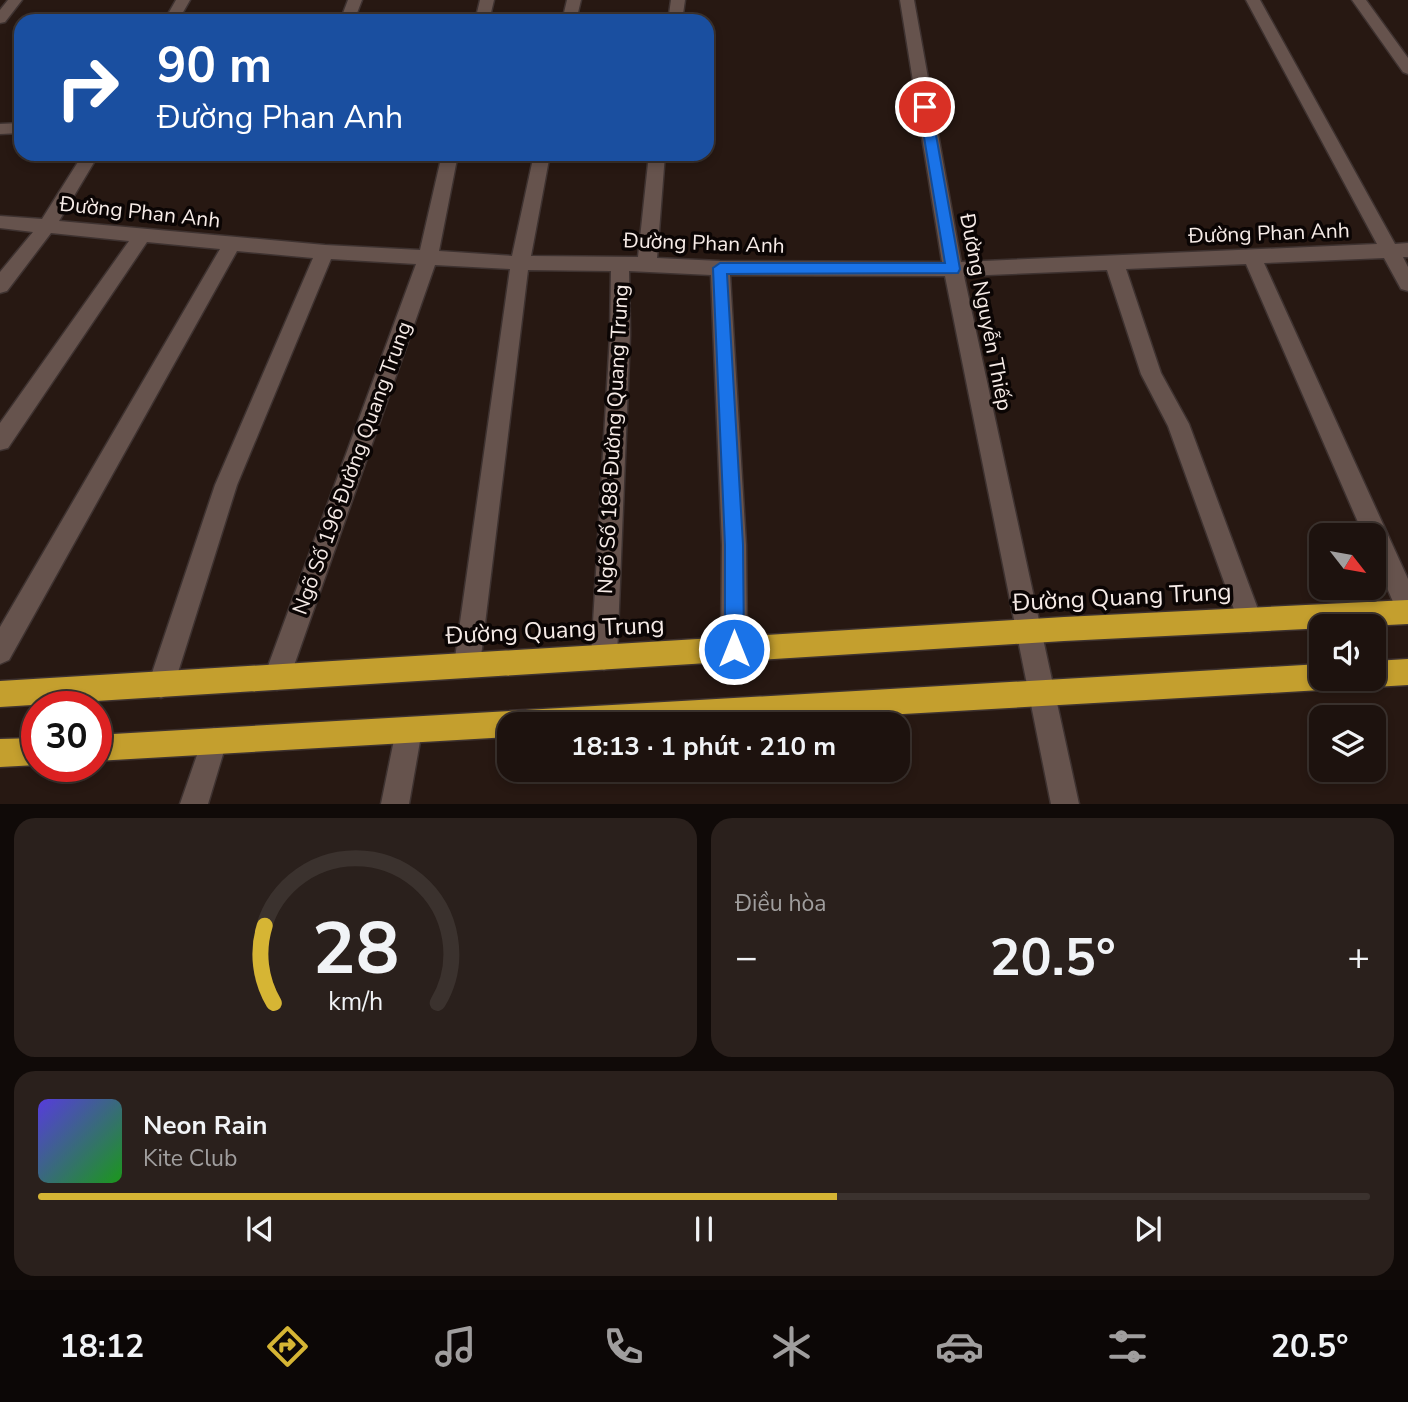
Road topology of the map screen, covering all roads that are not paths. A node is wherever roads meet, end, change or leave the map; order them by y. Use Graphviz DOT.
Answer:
graph roads {
  1 [pos="15,0"];
  2 [pos="907,0"];
  3 [pos="1253,0"];
  4 [pos="1359,0"];
  5 [pos="0,19"];
  6 [pos="1408,69"];
  7 [pos="87,161"];
  8 [pos="449,161"];
  9 [pos="541,161"];
  10 [pos="656,161"];
  11 [pos="0,222"];
  12 [pos="47,226"];
  13 [pos="143,234"];
  14 [pos="232,244"];
  15 [pos="1399,251"];
  16 [pos="325,252"];
  17 [pos="1252,257"];
  18 [pos="428,258"];
  19 [pos="1114,262"];
  20 [pos="520,263"];
  21 [pos="620,264"];
  22 [pos="647,264"];
  23 [pos="720,268"];
  24 [pos="953,269"];
  25 [pos="1408,284"];
  26 [pos="0,286"];
  27 [pos="0,441"];
  28 [pos="1408,609"];
  29 [pos="1250,620"];
  30 [pos="1028,631"];
  31 [pos="734,649"];
  32 [pos="0,652"];
  33 [pos="604,657"];
  34 [pos="467,665"];
  35 [pos="1408,672"];
  36 [pos="1386,673"];
  37 [pos="277,677"];
  38 [pos="1309,678"];
  39 [pos="161,685"];
  40 [pos="1041,691"];
  41 [pos="0,694"];
  42 [pos="409,730"];
  43 [pos="214,741"];
  44 [pos="112,747"];
  45 [pos="21,752"];
  46 [pos="0,753"];
  47 [pos="194,803"];
  48 [pos="395,803"];
  49 [pos="1065,803"];
  1 -- 5 [label="street"];
  2 -- 24 [label="street, Đường Nguyễn Thiếp"];
  3 -- 15 [label="street"];
  4 -- 6 [label="street"];
  7 -- 12 [label="street"];
  8 -- 18 [label="street, Ngõ Số 196 Đường Quang Trung"];
  9 -- 20 [label="street"];
  10 -- 22 [label="street"];
  11 -- 12 [label="street, Đường Phan Anh"];
  12 -- 13 [label="street, Đường Phan Anh"];
  12 -- 26 [label="street"];
  13 -- 14 [label="street, Đường Phan Anh"];
  13 -- 27 [label="street"];
  14 -- 16 [label="street, Đường Phan Anh"];
  14 -- 32 [label="street"];
  15 -- 17 [label="street, Đường Phan Anh"];
  15 -- 25 [label="street"];
  16 -- 18 [label="street, Đường Phan Anh"];
  16 -- 39 [label="street"];
  17 -- 19 [label="street, Đường Phan Anh"];
  17 -- 28 [label="street"];
  18 -- 20 [label="street, Đường Phan Anh"];
  18 -- 37 [label="street, Ngõ Số 196 Đường Quang Trung"];
  19 -- 24 [label="street, Đường Phan Anh"];
  19 -- 29 [label="street"];
  20 -- 21 [label="street, Đường Phan Anh"];
  20 -- 34 [label="street"];
  21 -- 22 [label="street, Đường Phan Anh"];
  21 -- 33 [label="street, Ngõ Số 188 Đường Quang Trung"];
  22 -- 23 [label="street, Đường Phan Anh"];
  23 -- 24 [label="street, Đường Phan Anh"];
  23 -- 31 [label="street"];
  24 -- 30 [label="street, Đường Nguyễn Thiếp"];
  28 -- 29 [label="highway, Đường Quang Trung"];
  29 -- 30 [label="highway, Đường Quang Trung"];
  30 -- 31 [label="highway, Đường Quang Trung"];
  30 -- 40 [label="street, Đường Nguyễn Thiếp"];
  31 -- 33 [label="highway, Đường Quang Trung"];
  33 -- 34 [label="highway, Đường Quang Trung"];
  34 -- 37 [label="highway, Đường Quang Trung"];
  35 -- 36 [label="highway"];
  37 -- 39 [label="highway, Đường Quang Trung"];
  38 -- 40 [label="highway"];
  39 -- 41 [label="highway, Đường Quang Trung"];
  40 -- 42 [label="highway"];
  40 -- 49 [label="street, Đường Nguyễn Thiếp"];
  42 -- 43 [label="highway"];
  42 -- 48 [label="street"];
  43 -- 44 [label="highway"];
  43 -- 47 [label="street"];
  45 -- 46 [label="highway"];
}
